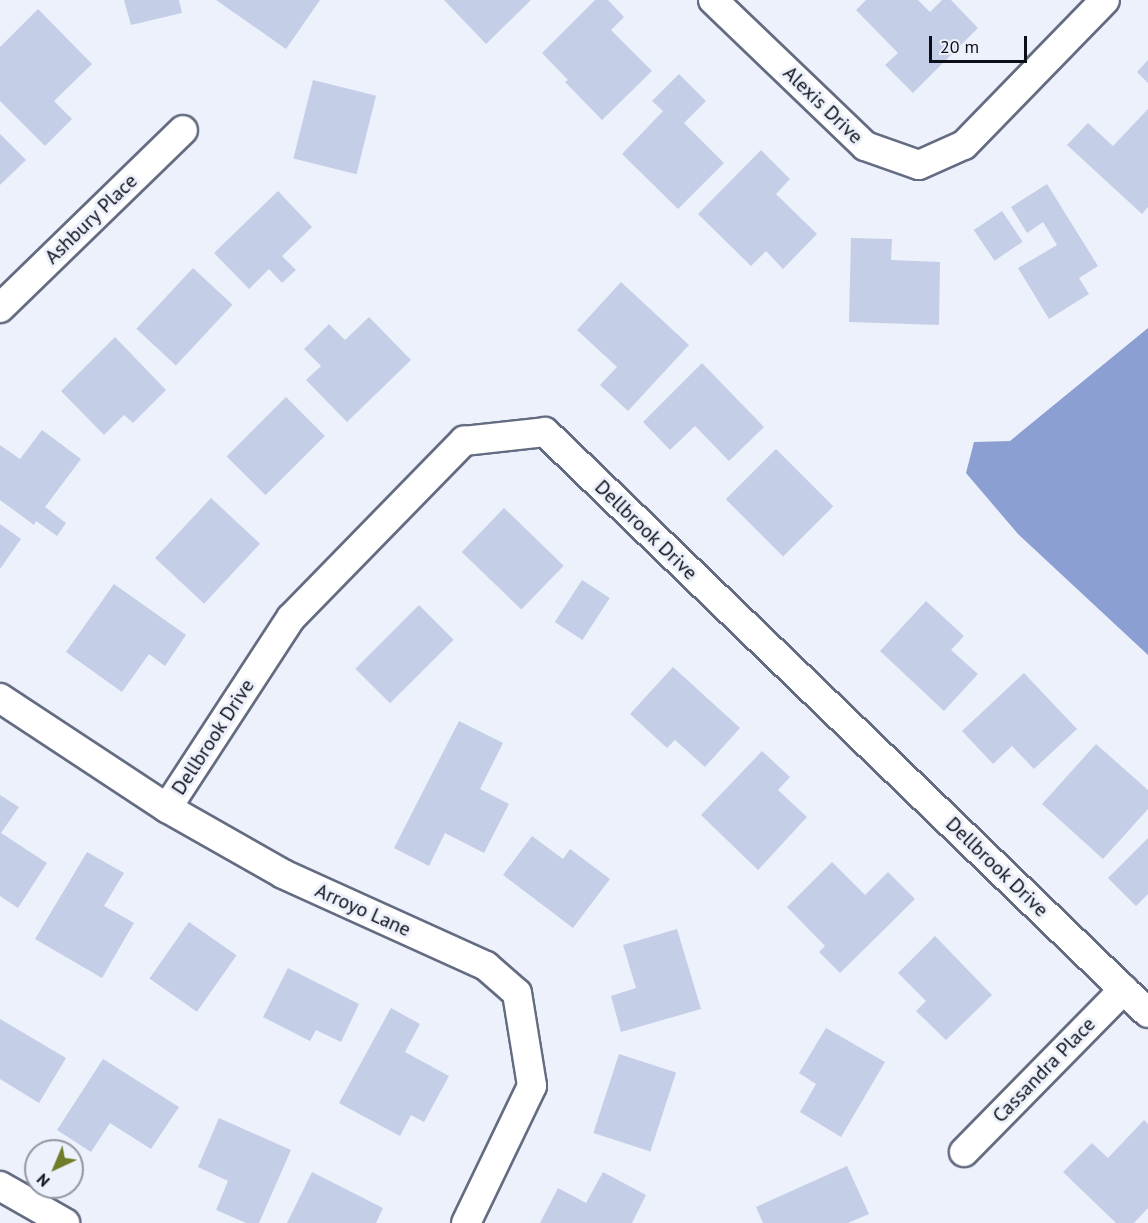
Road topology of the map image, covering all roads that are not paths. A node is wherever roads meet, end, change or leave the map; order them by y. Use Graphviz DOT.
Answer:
graph roads {
  1 [pos="713,0"];
  2 [pos="1105,0"];
  3 [pos="183,130"];
  4 [pos="0,308"];
  5 [pos="0,698"];
  6 [pos="167,808"];
  7 [pos="1124,989"];
  8 [pos="1148,1013"];
  9 [pos="964,1152"];
  10 [pos="0,1186"];
  11 [pos="65,1223"];
  12 [pos="466,1223"];
  1 -- 2 [label="street, Alexis Drive"];
  3 -- 4 [label="street, Ashbury Place"];
  5 -- 6 [label="street, Arroyo Lane"];
  6 -- 7 [label="street, Dellbrook Drive"];
  6 -- 12 [label="street, Arroyo Lane"];
  7 -- 8 [label="street, Dellbrook Drive"];
  7 -- 9 [label="street, Cassandra Place"];
  10 -- 11 [label="street"];
}
